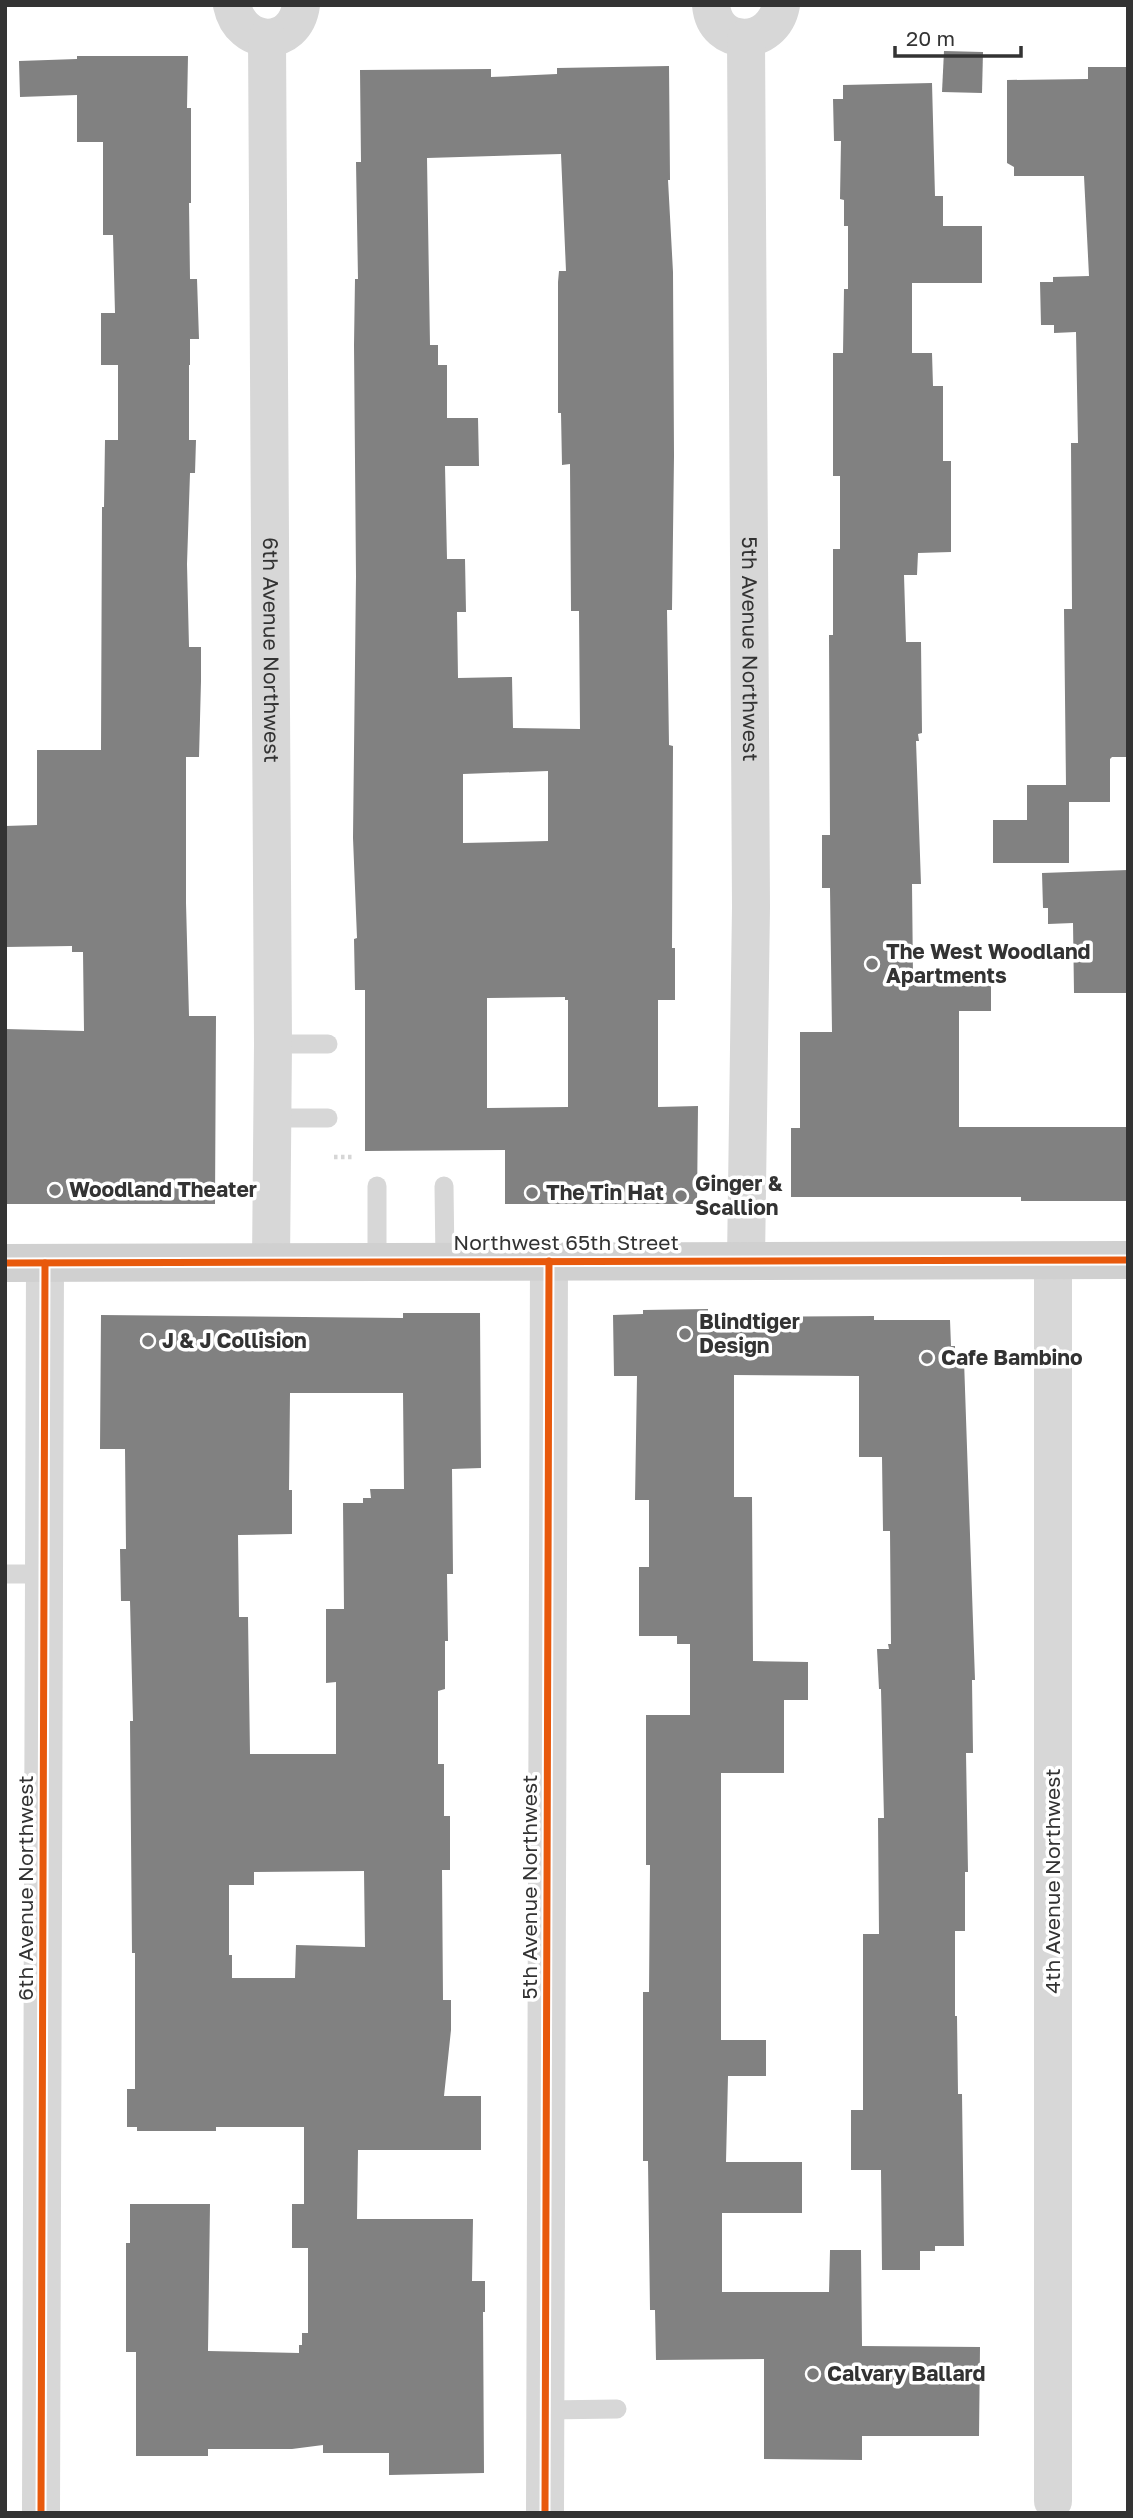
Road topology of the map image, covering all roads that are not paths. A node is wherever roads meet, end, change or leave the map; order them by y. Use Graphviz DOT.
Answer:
graph roads {
  1 [pos="232,5"];
  2 [pos="301,5"];
  3 [pos="711,5"];
  4 [pos="781,5"];
  5 [pos="267,37"];
  6 [pos="746,38"];
  7 [pos="273,1044"];
  8 [pos="328,1044"];
  9 [pos="273,1118"];
  10 [pos="328,1118"];
  11 [pos="377,1186"];
  12 [pos="444,1186"];
  13 [pos="746,1260"];
  14 [pos="1128,1260"];
  15 [pos="445,1261"];
  16 [pos="549,1261"];
  17 [pos="1054,1261"];
  18 [pos="271,1262"];
  19 [pos="377,1262"];
  20 [pos="5,1263"];
  21 [pos="45,1264"];
  22 [pos="5,1574"];
  23 [pos="46,1574"];
  24 [pos="617,2409"];
  25 [pos="546,2410"];
  26 [pos="1051,2509"];
  27 [pos="41,2513"];
  28 [pos="545,2513"];
  1 -- 5 [label="street"];
  2 -- 5 [label="street"];
  3 -- 6 [label="street"];
  4 -- 6 [label="street"];
  5 -- 7 [label="street, 6th Avenue Northwest"];
  6 -- 13 [label="street, 5th Avenue Northwest"];
  7 -- 8 [label="lane"];
  7 -- 9 [label="street, 6th Avenue Northwest"];
  9 -- 10 [label="lane"];
  9 -- 18 [label="street, 6th Avenue Northwest"];
  11 -- 19 [label="lane"];
  12 -- 15 [label="lane"];
  13 -- 16 [label="street, Northwest 65th Street"];
  13 -- 17 [label="street, Northwest 65th Street"];
  14 -- 17 [label="street, Northwest 65th Street"];
  15 -- 16 [label="street, Northwest 65th Street"];
  15 -- 19 [label="street, Northwest 65th Street"];
  16 -- 25 [label="street, 5th Avenue Northwest"];
  17 -- 26 [label="street, 4th Avenue Northwest"];
  18 -- 19 [label="street, Northwest 65th Street"];
  18 -- 21 [label="street, Northwest 65th Street"];
  20 -- 21 [label="street, Northwest 65th Street"];
  21 -- 23 [label="street, 6th Avenue Northwest"];
  22 -- 23 [label="lane"];
  23 -- 27 [label="street, 6th Avenue Northwest"];
  24 -- 25 [label="lane"];
  25 -- 28 [label="street, 5th Avenue Northwest"];
}
